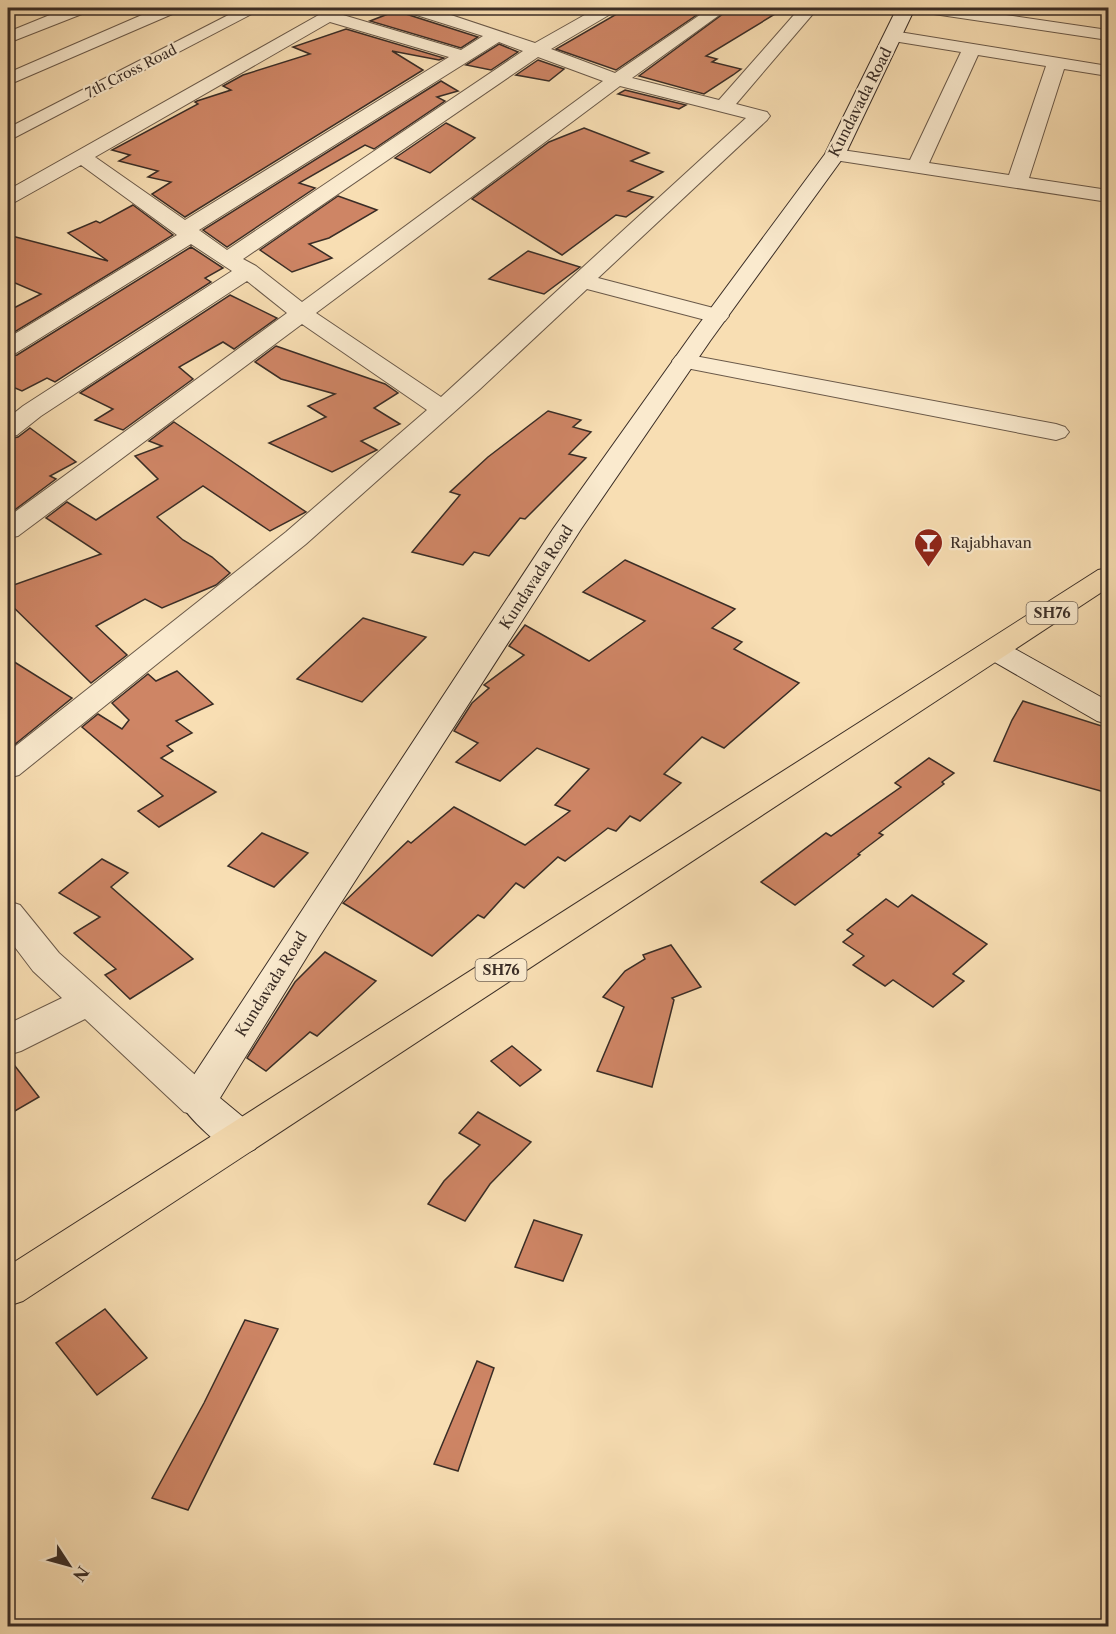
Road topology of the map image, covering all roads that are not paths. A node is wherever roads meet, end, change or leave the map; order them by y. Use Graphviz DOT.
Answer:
graph roads {
  1 [pos="81,8"];
  2 [pos="171,8"];
  3 [pos="254,8"];
  4 [pos="413,8"];
  5 [pos="608,8"];
  6 [pos="721,8"];
  7 [pos="809,8"];
  8 [pos="906,8"];
  9 [pos="927,8"];
  10 [pos="336,12"];
  11 [pos="488,13"];
  12 [pos="468,24"];
  13 [pos="497,35"];
  14 [pos="1108,35"];
  15 [pos="893,36"];
  16 [pos="8,38"];
  17 [pos="972,48"];
  18 [pos="536,50"];
  19 [pos="464,56"];
  20 [pos="1057,62"];
  21 [pos="1108,70"];
  22 [pos="8,80"];
  23 [pos="617,80"];
  24 [pos="723,107"];
  25 [pos="8,135"];
  26 [pos="835,155"];
  27 [pos="81,156"];
  28 [pos="917,167"];
  29 [pos="1017,182"];
  30 [pos="1108,196"];
  31 [pos="8,198"];
  32 [pos="188,232"];
  33 [pos="238,266"];
  34 [pos="580,280"];
  35 [pos="301,313"];
  36 [pos="717,316"];
  37 [pos="8,348"];
  38 [pos="684,362"];
  39 [pos="442,409"];
  40 [pos="8,430"];
  41 [pos="1056,432"];
  42 [pos="8,530"];
  43 [pos="1108,576"];
  44 [pos="995,650"];
  45 [pos="1108,714"];
  46 [pos="8,768"];
  47 [pos="8,914"];
  48 [pos="88,1001"];
  49 [pos="8,1041"];
  50 [pos="198,1101"];
  51 [pos="241,1138"];
  52 [pos="8,1288"];
  1 -- 16 [label="street"];
  2 -- 22 [label="street"];
  3 -- 25 [label="street, 7th Cross Road"];
  4 -- 12 [label="street"];
  5 -- 18 [label="street"];
  6 -- 23 [label="street"];
  7 -- 24 [label="street"];
  8 -- 15 [label="street, Kundavada Road"];
  9 -- 14 [label="street"];
  10 -- 19 [label="street"];
  10 -- 27 [label="street"];
  11 -- 12 [label="street"];
  12 -- 13 [label="street"];
  13 -- 18 [label="street"];
  13 -- 19 [label="street"];
  15 -- 17 [label="street"];
  15 -- 26 [label="street, Kundavada Road"];
  17 -- 20 [label="street"];
  17 -- 28 [label="street"];
  18 -- 23 [label="street"];
  18 -- 33 [label="street"];
  19 -- 32 [label="street"];
  20 -- 21 [label="street"];
  20 -- 29 [label="street"];
  23 -- 24 [label="street"];
  23 -- 35 [label="street"];
  24 -- 34 [label="street"];
  26 -- 28 [label="street"];
  26 -- 36 [label="street, Kundavada Road"];
  27 -- 31 [label="street"];
  27 -- 32 [label="street"];
  28 -- 29 [label="street"];
  29 -- 30 [label="street"];
  32 -- 33 [label="street"];
  32 -- 37 [label="street"];
  33 -- 35 [label="street"];
  33 -- 40 [label="street"];
  34 -- 36 [label="street"];
  34 -- 39 [label="street"];
  35 -- 39 [label="street"];
  35 -- 42 [label="street"];
  36 -- 38 [label="street, Kundavada Road"];
  38 -- 41 [label="street"];
  38 -- 50 [label="street, Kundavada Road"];
  39 -- 46 [label="street"];
  43 -- 44 [label="main road, SH76"];
  44 -- 45 [label="street"];
  44 -- 51 [label="main road, SH76"];
  47 -- 48 [label="street"];
  48 -- 49 [label="street"];
  48 -- 50 [label="street"];
  50 -- 51 [label="street"];
  51 -- 52 [label="main road, SH76"];
}
